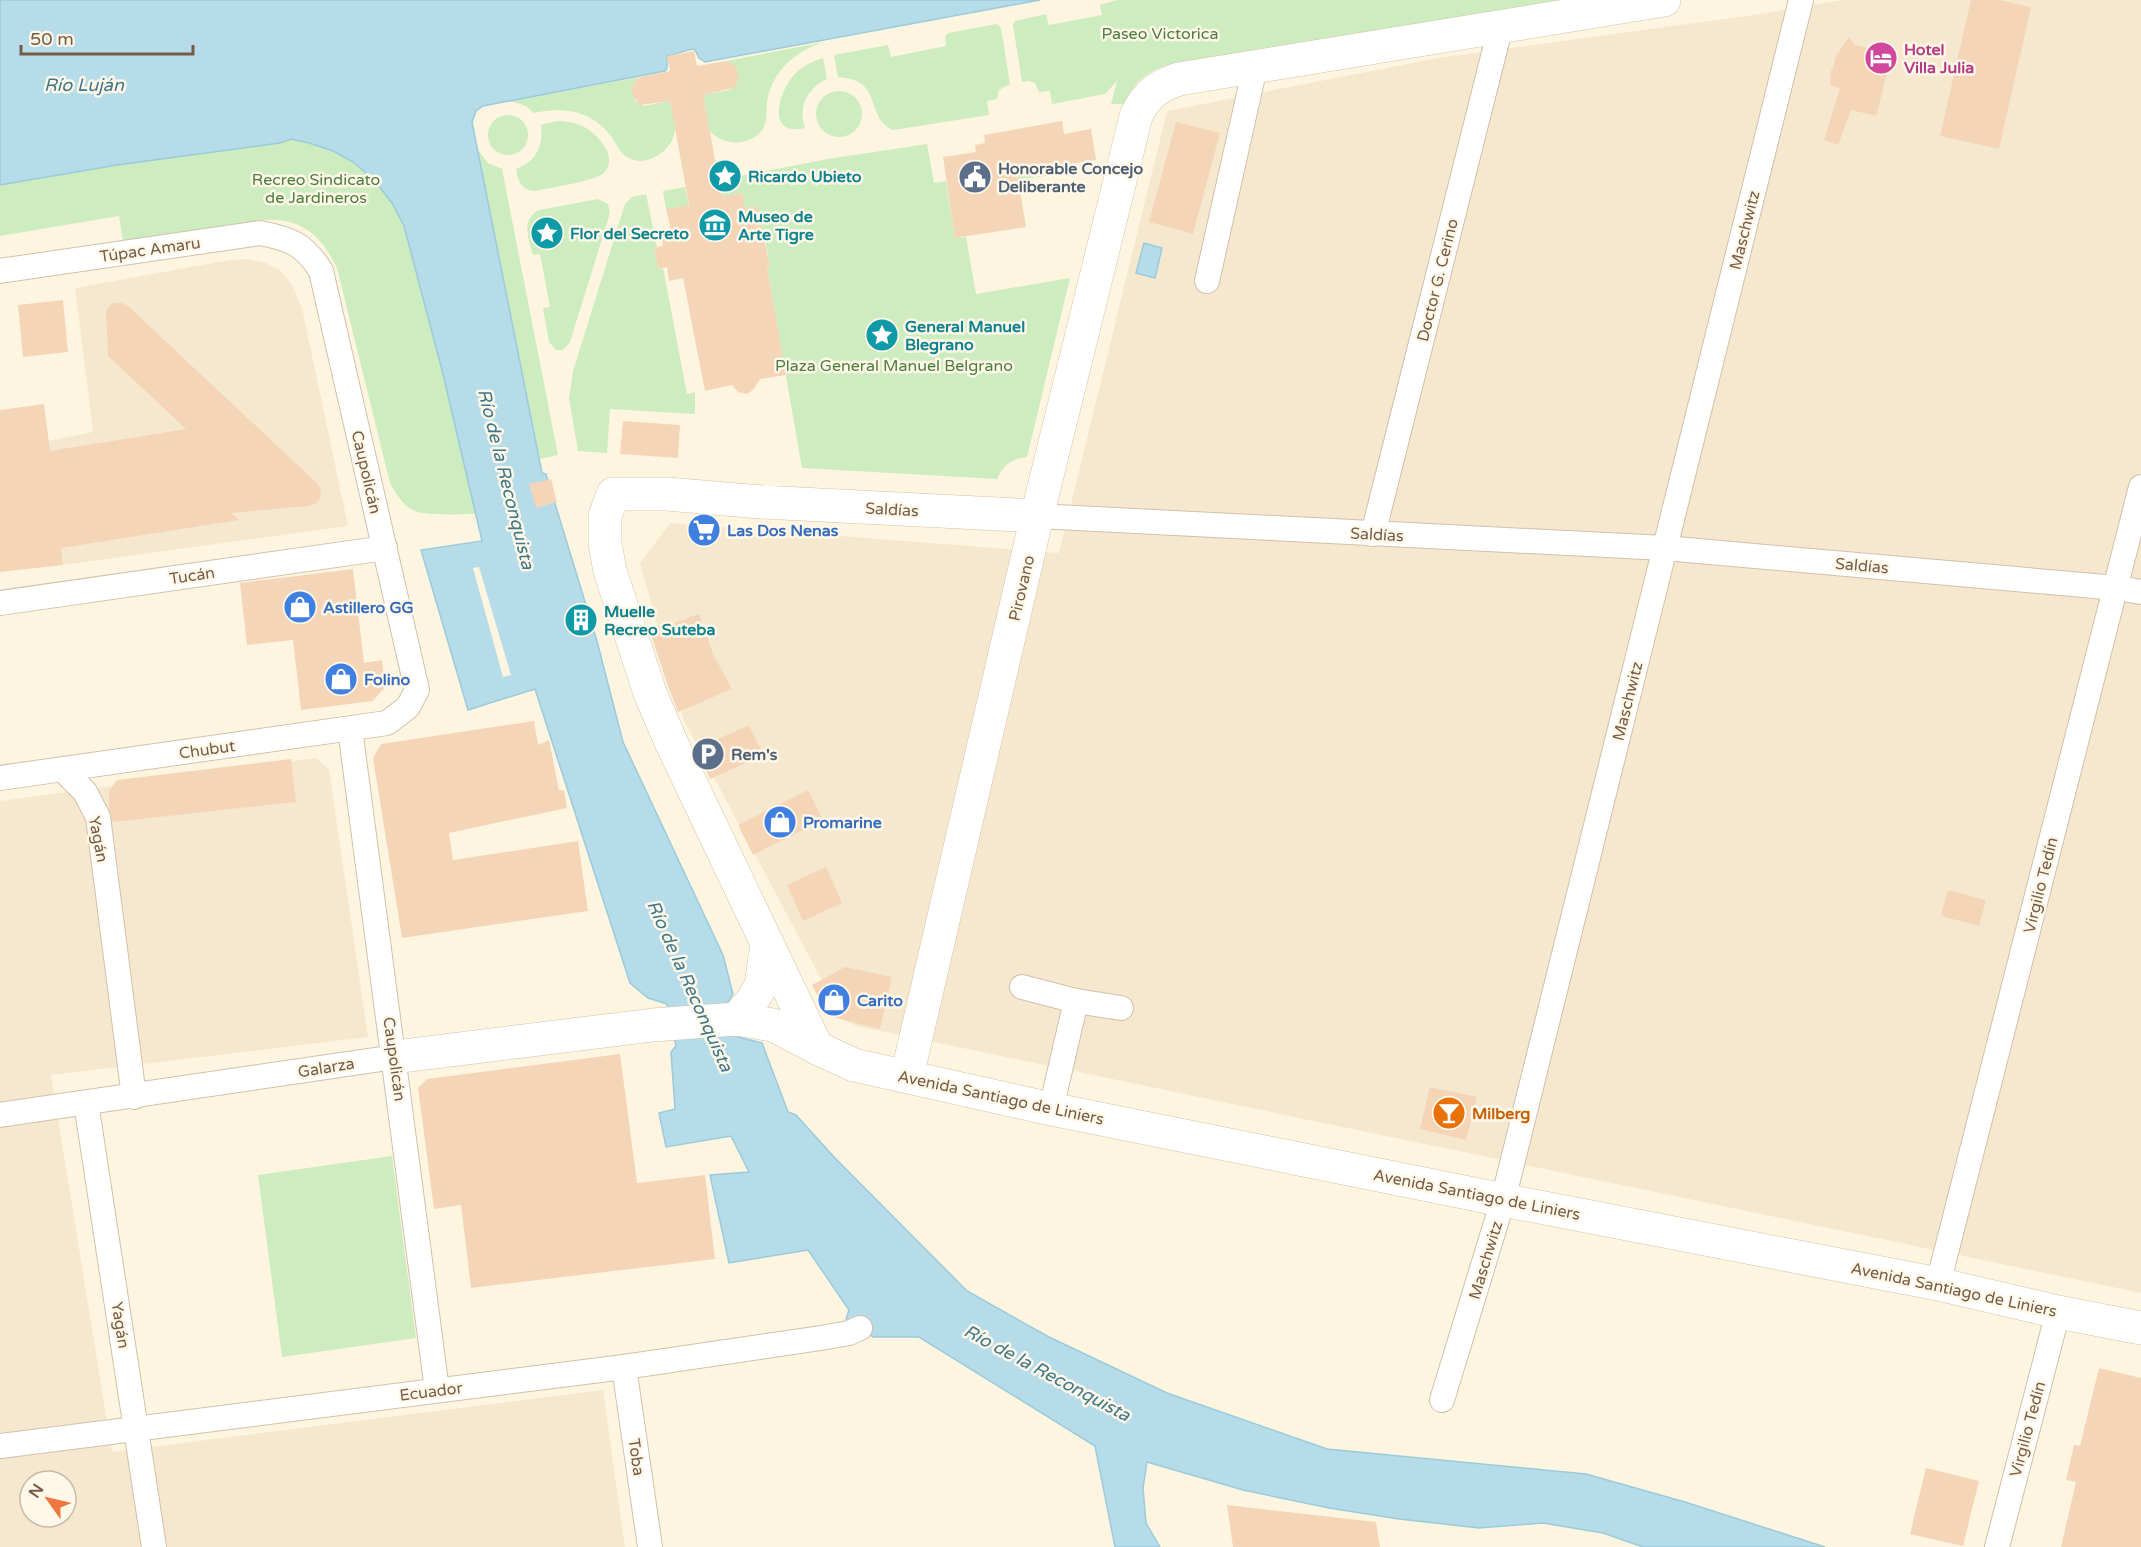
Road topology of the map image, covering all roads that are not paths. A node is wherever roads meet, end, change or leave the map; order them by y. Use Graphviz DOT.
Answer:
graph roads {
  1 [pos="1664,0"];
  2 [pos="1801,0"];
  3 [pos="1501,25"];
  4 [pos="1255,68"];
  5 [pos="298,243"];
  6 [pos="0,271"];
  7 [pos="1207,281"];
  8 [pos="2141,486"];
  9 [pos="1037,516"];
  10 [pos="1373,534"];
  11 [pos="385,548"];
  12 [pos="1665,548"];
  13 [pos="2117,588"];
  14 [pos="2141,592"];
  15 [pos="0,603"];
  16 [pos="408,707"];
  17 [pos="350,729"];
  18 [pos="63,770"];
  19 [pos="0,778"];
  20 [pos="766,942"];
  21 [pos="1022,987"];
  22 [pos="1076,1001"];
  23 [pos="1121,1008"];
  24 [pos="736,1019"];
  25 [pos="653,1025"];
  26 [pos="817,1048"];
  27 [pos="394,1057"];
  28 [pos="907,1076"];
  29 [pos="134,1096"];
  30 [pos="86,1103"];
  31 [pos="1051,1109"];
  32 [pos="0,1115"];
  33 [pos="1503,1200"];
  34 [pos="1938,1284"];
  35 [pos="2058,1312"];
  36 [pos="860,1328"];
  37 [pos="2141,1328"];
  38 [pos="624,1367"];
  39 [pos="438,1390"];
  40 [pos="1442,1400"];
  41 [pos="137,1430"];
  42 [pos="0,1446"];
  43 [pos="154,1547"];
  44 [pos="650,1547"];
  45 [pos="1997,1547"];
  1 -- 3 [label="street"];
  2 -- 12 [label="street, Maschwitz"];
  3 -- 4 [label="street"];
  3 -- 10 [label="street, Doctor G. Cerino"];
  4 -- 7 [label="street"];
  4 -- 9 [label="street, Pirovano"];
  5 -- 6 [label="street, Túpac Amaru"];
  5 -- 11 [label="street, Caupolicán"];
  8 -- 13 [label="street, Virgilio Tedín"];
  9 -- 10 [label="street, Saldías"];
  9 -- 20 [label="street, Saldías"];
  9 -- 28 [label="street, Pirovano"];
  10 -- 12 [label="street, Saldías"];
  11 -- 15 [label="street, Tucán"];
  11 -- 16 [label="street, Caupolicán"];
  12 -- 13 [label="street, Saldías"];
  12 -- 33 [label="street, Maschwitz"];
  13 -- 14 [label="street, Saldías"];
  13 -- 34 [label="street, Virgilio Tedín"];
  16 -- 17 [label="street, Chubut"];
  17 -- 18 [label="street, Chubut"];
  17 -- 27 [label="street, Caupolicán"];
  18 -- 19 [label="street, Chubut"];
  18 -- 29 [label="street, Yagán"];
  20 -- 24 [label="street"];
  20 -- 26 [label="street"];
  21 -- 22 [label="street"];
  22 -- 23 [label="street"];
  22 -- 31 [label="street"];
  24 -- 25 [label="street, Avenida Santiago de Liniers"];
  24 -- 26 [label="street, Avenida Santiago de Liniers"];
  25 -- 27 [label="street, Galarza"];
  26 -- 28 [label="street, Avenida Santiago de Liniers"];
  27 -- 29 [label="street, Galarza"];
  27 -- 39 [label="street, Caupolicán"];
  28 -- 31 [label="street, Avenida Santiago de Liniers"];
  29 -- 30 [label="street, Galarza"];
  30 -- 32 [label="street, Galarza"];
  30 -- 41 [label="street, Yagán"];
  31 -- 33 [label="street, Avenida Santiago de Liniers"];
  33 -- 34 [label="street, Avenida Santiago de Liniers"];
  33 -- 40 [label="street, Maschwitz"];
  34 -- 35 [label="street, Avenida Santiago de Liniers"];
  35 -- 37 [label="street, Avenida Santiago de Liniers"];
  35 -- 45 [label="street, Virgilio Tedín"];
  36 -- 38 [label="street, Ecuador"];
  38 -- 39 [label="street, Ecuador"];
  38 -- 44 [label="street, Toba"];
  39 -- 41 [label="street, Ecuador"];
  41 -- 42 [label="street, Ecuador"];
  41 -- 43 [label="street, Yagán"];
}
